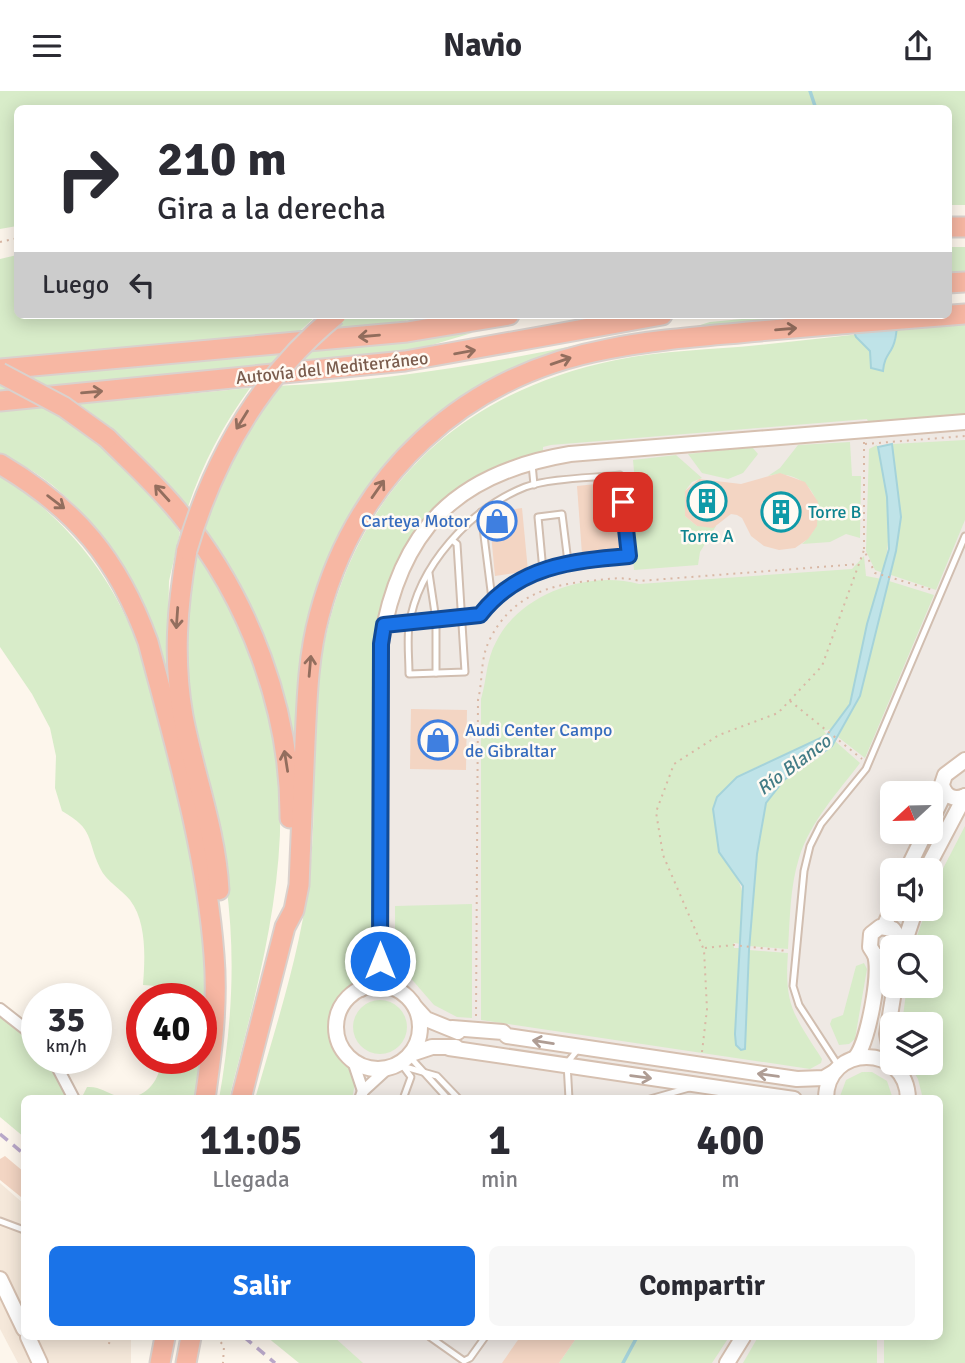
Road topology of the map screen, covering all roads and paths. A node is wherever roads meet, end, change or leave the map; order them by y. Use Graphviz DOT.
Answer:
graph roads {
  1 [pos="332,319"];
  2 [pos="486,319"];
  3 [pos="640,319"];
  4 [pos="895,319"];
  5 [pos="0,371"];
  6 [pos="0,401"];
  7 [pos="965,422"];
  8 [pos="965,436"];
  9 [pos="863,437"];
  10 [pos="532,460"];
  11 [pos="0,464"];
  12 [pos="534,485"];
  13 [pos="481,512"];
  14 [pos="965,536"];
  15 [pos="452,540"];
  16 [pos="963,547"];
  17 [pos="864,550"];
  18 [pos="568,562"];
  19 [pos="859,564"];
  20 [pos="543,571"];
  21 [pos="429,573"];
  22 [pos="940,593"];
  23 [pos="492,599"];
  24 [pos="461,617"];
  25 [pos="436,620"];
  26 [pos="410,623"];
  27 [pos="384,625"];
  28 [pos="436,673"];
  29 [pos="790,701"];
  30 [pos="869,764"];
  31 [pos="963,769"];
  32 [pos="945,792"];
  33 [pos="943,796"];
  34 [pos="965,796"];
  35 [pos="965,807"];
  36 [pos="934,858"];
  37 [pos="935,858"];
  38 [pos="887,921"];
  39 [pos="285,927"];
  40 [pos="884,927"];
  41 [pos="895,935"];
  42 [pos="703,949"];
  43 [pos="795,951"];
  44 [pos="875,955"];
  45 [pos="880,956"];
  46 [pos="380,961"];
  47 [pos="361,989"];
  48 [pos="403,994"];
  49 [pos="414,1007"];
  50 [pos="0,1009"];
  51 [pos="21,1025"];
  52 [pos="452,1028"];
  53 [pos="476,1029"];
  54 [pos="507,1036"];
  55 [pos="579,1048"];
  56 [pos="627,1054"];
  57 [pos="856,1057"];
  58 [pos="880,1058"];
  59 [pos="353,1061"];
  60 [pos="401,1062"];
  61 [pos="567,1063"];
  62 [pos="701,1065"];
  63 [pos="836,1069"];
  64 [pos="421,1070"];
  65 [pos="615,1073"];
  66 [pos="61,1074"];
  67 [pos="901,1075"];
  68 [pos="699,1085"];
  69 [pos="72,1095"];
  70 [pos="206,1095"];
  71 [pos="214,1095"];
  72 [pos="242,1095"];
  73 [pos="361,1095"];
  74 [pos="404,1095"];
  75 [pos="444,1095"];
  76 [pos="455,1095"];
  77 [pos="569,1095"];
  78 [pos="664,1095"];
  79 [pos="767,1095"];
  80 [pos="826,1095"];
  81 [pos="907,1095"];
  82 [pos="0,1221"];
  83 [pos="21,1229"];
  84 [pos="0,1279"];
  85 [pos="21,1323"];
  86 [pos="29,1340"];
  87 [pos="110,1340"];
  88 [pos="164,1340"];
  89 [pos="219,1340"];
  90 [pos="434,1340"];
  91 [pos="483,1340"];
  92 [pos="741,1340"];
  93 [pos="109,1344"];
  94 [pos="40,1363"];
  95 [pos="160,1363"];
  96 [pos="223,1363"];
  97 [pos="727,1363"];
  1 -- 71 [label="highway, one-way, bridge"];
  2 -- 5 [label="highway, Autovía del Mediterráneo, one-way"];
  6 -- 3 [label="highway, Autovía del Mediterráneo, one-way"];
  39 -- 4 [label="highway, one-way"];
  39 -- 5 [label="highway, one-way, bridge"];
  7 -- 9 [label="street"];
  8 -- 9 [label="path"];
  9 -- 10 [label="street"];
  9 -- 17 [label="path"];
  10 -- 12 [label="lane"];
  10 -- 27 [label="street"];
  11 -- 70 [label="highway, one-way"];
  12 -- 13 [label="lane"];
  12 -- 18 [label="lane"];
  13 -- 15 [label="lane"];
  13 -- 23 [label="lane"];
  14 -- 16 [label="lane"];
  15 -- 21 [label="lane"];
  15 -- 24 [label="lane"];
  16 -- 22 [label="lane"];
  17 -- 19 [label="path"];
  17 -- 22 [label="path"];
  18 -- 20 [label="lane"];
  18 -- 20 [label="lane"];
  19 -- 29 [label="path"];
  19 -- 53 [label="path"];
  20 -- 23 [label="lane"];
  21 -- 25 [label="lane"];
  21 -- 26 [label="lane"];
  22 -- 30 [label="lane"];
  23 -- 24 [label="lane"];
  24 -- 25 [label="lane"];
  24 -- 28 [label="lane"];
  25 -- 26 [label="lane"];
  25 -- 28 [label="lane"];
  26 -- 27 [label="lane"];
  26 -- 28 [label="lane"];
  27 -- 46 [label="street"];
  29 -- 30 [label="path"];
  29 -- 42 [label="path"];
  30 -- 43 [label="lane"];
  31 -- 32 [label="street"];
  32 -- 33 [label="street"];
  32 -- 34 [label="street"];
  34 -- 36 [label="street"];
  35 -- 37 [label="street"];
  38 -- 40 [label="street"];
  39 -- 72 [label="highway"];
  40 -- 41 [label="street"];
  40 -- 44 [label="street"];
  42 -- 43 [label="path"];
  42 -- 62 [label="path"];
  43 -- 63 [label="lane"];
  44 -- 45 [label="street"];
  44 -- 57 [label="street"];
  46 -- 47 [label="street"];
  46 -- 48 [label="street"];
  47 -- 48 [label="street"];
  47 -- 59 [label="street"];
  48 -- 49 [label="street"];
  49 -- 52 [label="street"];
  49 -- 60 [label="street"];
  50 -- 51 [label="street"];
  52 -- 53 [label="street"];
  52 -- 54 [label="street"];
  53 -- 54 [label="street"];
  55 -- 54 [label="street, one-way"];
  55 -- 56 [label="street"];
  55 -- 61 [label="lane"];
  56 -- 62 [label="street"];
  56 -- 65 [label="street"];
  57 -- 58 [label="street"];
  57 -- 63 [label="street"];
  59 -- 60 [label="street"];
  59 -- 73 [label="street"];
  60 -- 61 [label="street"];
  60 -- 64 [label="lane"];
  60 -- 64 [label="lane"];
  60 -- 73 [label="street"];
  60 -- 74 [label="lane"];
  61 -- 65 [label="street"];
  61 -- 77 [label="lane"];
  63 -- 62 [label="street, one-way"];
  63 -- 80 [label="street"];
  64 -- 75 [label="lane"];
  64 -- 76 [label="lane"];
  65 -- 68 [label="street, one-way"];
  66 -- 69 [label="street"];
  67 -- 81 [label="street"];
  68 -- 78 [label="lane"];
  68 -- 79 [label="street"];
  82 -- 83 [label="lane"];
  84 -- 85 [label="street"];
  86 -- 94 [label="street"];
  87 -- 93 [label="path"];
  88 -- 95 [label="highway"];
  89 -- 96 [label="path"];
  90 -- 91 [label="lane"];
  92 -- 97 [label="street"];
}
